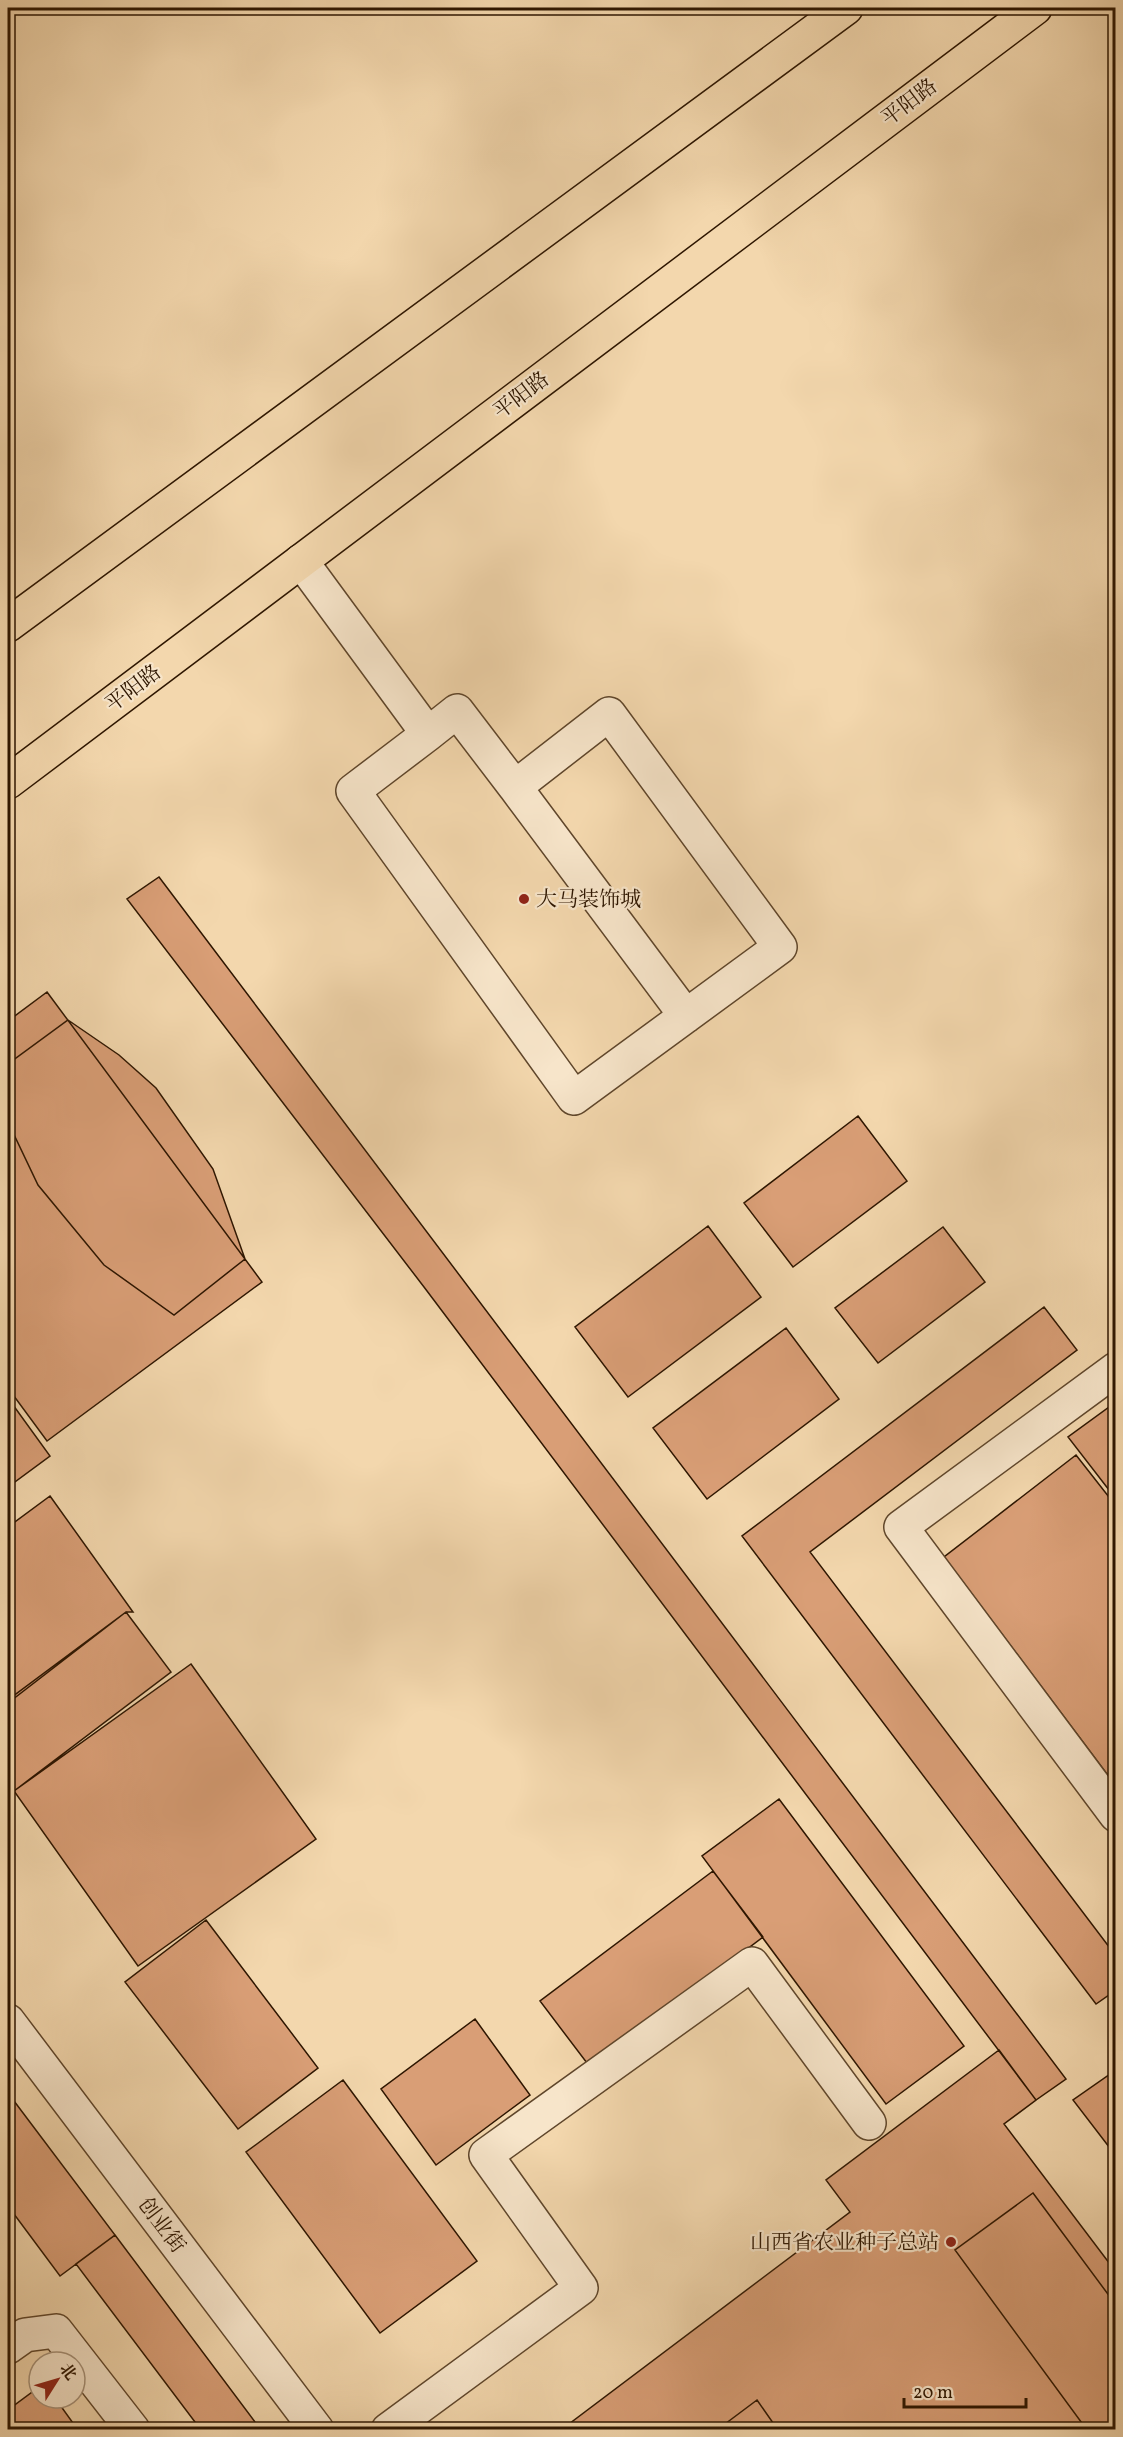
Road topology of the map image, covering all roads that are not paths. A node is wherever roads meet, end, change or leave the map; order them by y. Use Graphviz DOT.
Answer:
graph roads {
  1 [pos="846,8"];
  2 [pos="1035,8"];
  3 [pos="301,561"];
  4 [pos="8,625"];
  5 [pos="428,734"];
  6 [pos="8,782"];
  7 [pos="515,787"];
  8 [pos="686,1016"];
  9 [pos="1116,1369"];
  10 [pos="1116,1815"];
  11 [pos="8,2021"];
  12 [pos="869,2123"];
  13 [pos="8,2347"];
  14 [pos="133,2430"];
  15 [pos="317,2430"];
  16 [pos="388,2430"];
  1 -- 4 [label="main road"];
  2 -- 3 [label="main road, 平阳路"];
  3 -- 5 [label="street"];
  3 -- 6 [label="main road, 平阳路"];
  5 -- 7 [label="street"];
  5 -- 8 [label="street"];
  7 -- 8 [label="street"];
  7 -- 8 [label="street"];
  9 -- 10 [label="street"];
  11 -- 15 [label="street, 创业街"];
  12 -- 16 [label="street"];
  13 -- 14 [label="street"];
}
